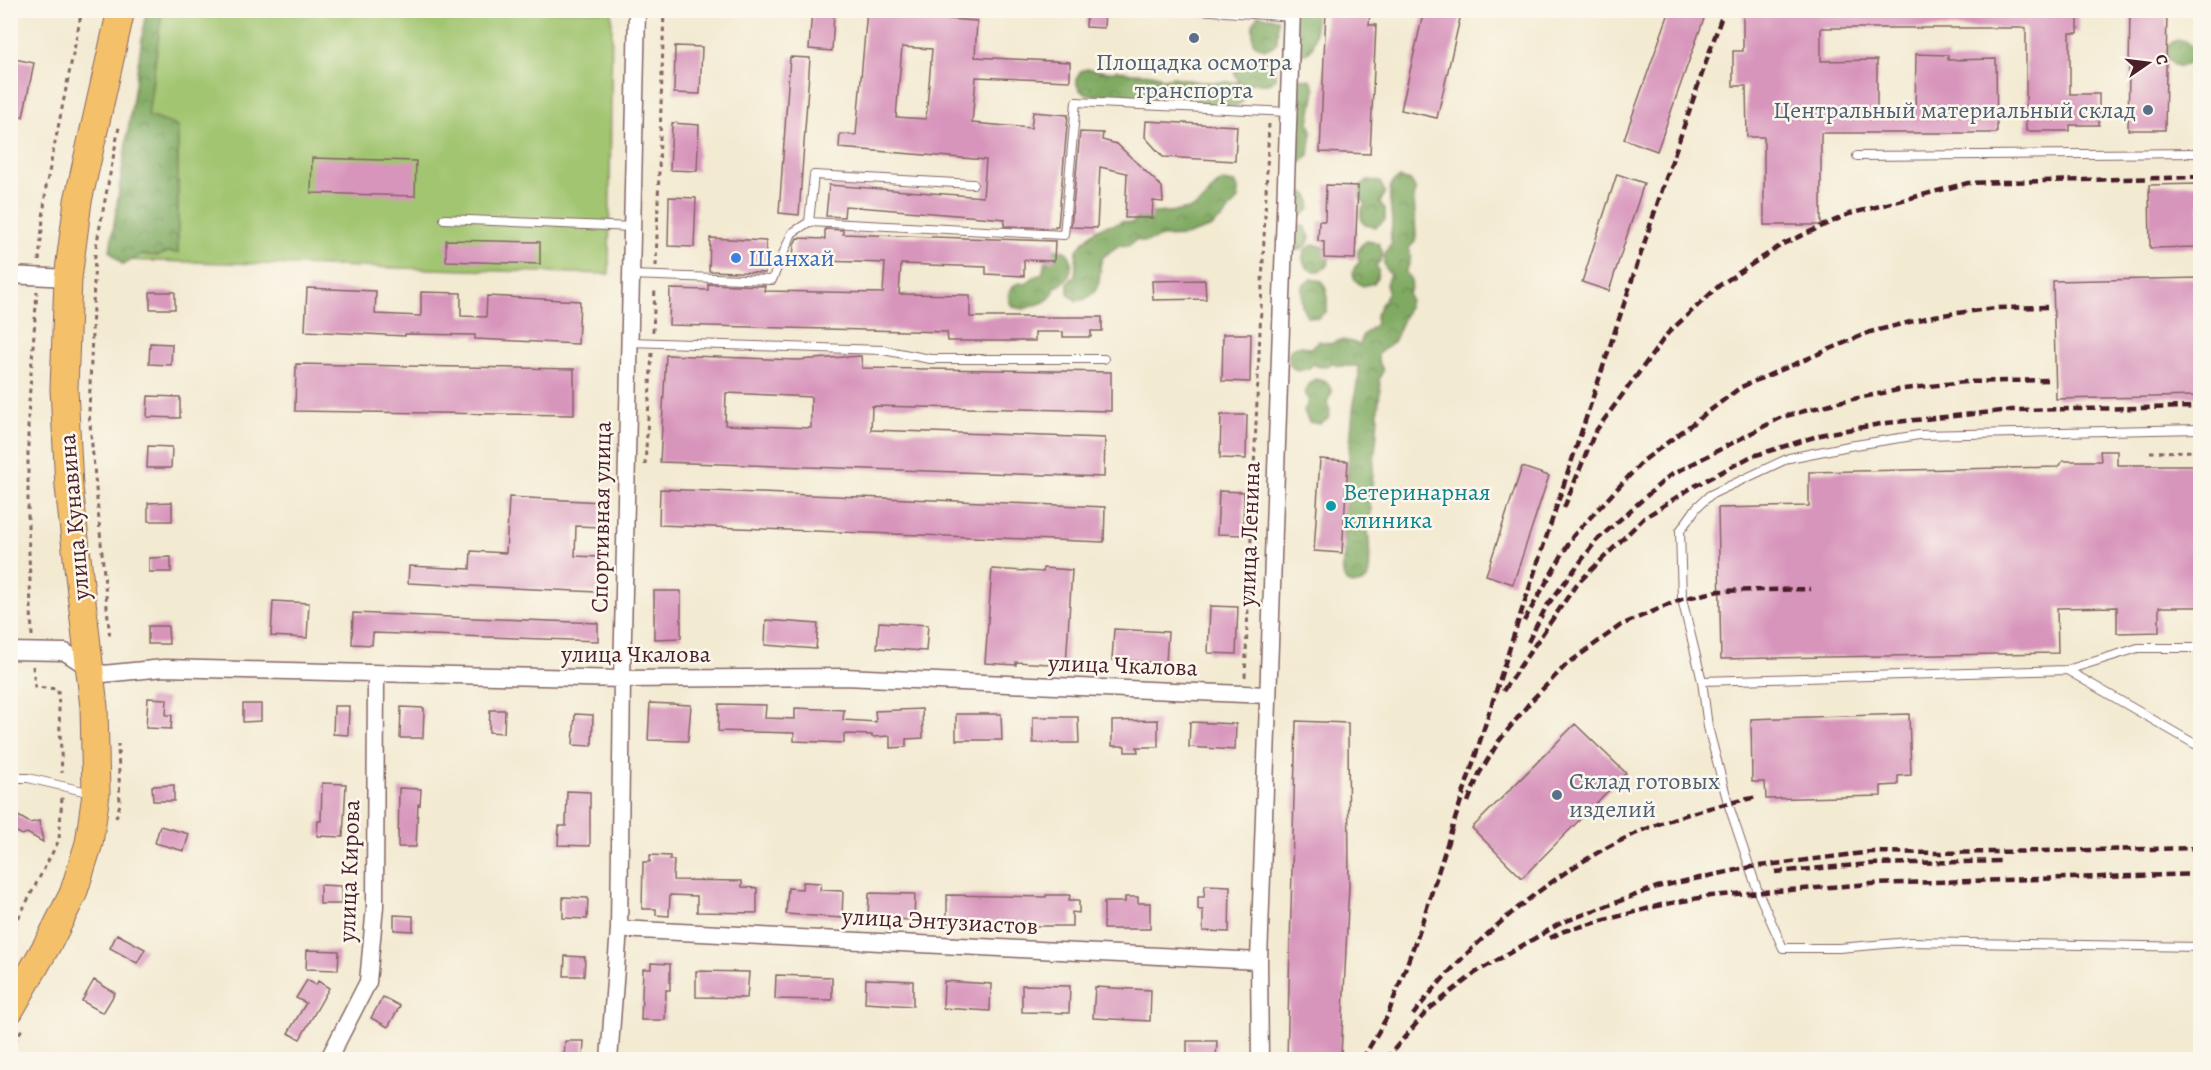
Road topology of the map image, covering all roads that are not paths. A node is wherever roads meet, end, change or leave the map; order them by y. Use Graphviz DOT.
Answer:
graph roads {
  1 [pos="121,10"];
  2 [pos="637,10"];
  3 [pos="1197,10"];
  4 [pos="1292,14"];
  5 [pos="1288,112"];
  6 [pos="2200,153"];
  7 [pos="1857,156"];
  8 [pos="974,184"];
  9 [pos="444,219"];
  10 [pos="809,222"];
  11 [pos="633,227"];
  12 [pos="10,275"];
  13 [pos="631,275"];
  14 [pos="68,278"];
  15 [pos="629,342"];
  16 [pos="1104,359"];
  17 [pos="2200,429"];
  18 [pos="2200,648"];
  19 [pos="10,651"];
  20 [pos="88,667"];
  21 [pos="2067,670"];
  22 [pos="376,674"];
  23 [pos="622,679"];
  24 [pos="1702,681"];
  25 [pos="1268,695"];
  26 [pos="2200,747"];
  27 [pos="10,778"];
  28 [pos="96,794"];
  29 [pos="619,929"];
  30 [pos="2200,947"];
  31 [pos="1259,961"];
  32 [pos="10,1010"];
  33 [pos="328,1059"];
  34 [pos="609,1059"];
  35 [pos="1260,1059"];
  1 -- 14 [label="main road, улица Кунавина"];
  2 -- 11 [label="street, Спортивная улица"];
  3 -- 4 [label="lane"];
  4 -- 5 [label="street, улица Ленина"];
  5 -- 10 [label="lane"];
  5 -- 25 [label="street, улица Ленина"];
  6 -- 7 [label="lane"];
  8 -- 10 [label="lane"];
  9 -- 11 [label="lane"];
  10 -- 13 [label="lane"];
  11 -- 13 [label="street, Спортивная улица"];
  12 -- 14 [label="street"];
  13 -- 15 [label="street, Спортивная улица"];
  14 -- 20 [label="main road, улица Кунавина"];
  15 -- 16 [label="lane"];
  15 -- 23 [label="street, Спортивная улица"];
  17 -- 24 [label="lane"];
  18 -- 21 [label="lane"];
  19 -- 20 [label="street, улица Чкалова"];
  20 -- 22 [label="street, улица Чкалова"];
  20 -- 28 [label="main road, улица Кунавина"];
  21 -- 24 [label="lane"];
  21 -- 26 [label="lane"];
  22 -- 23 [label="street, улица Чкалова"];
  22 -- 33 [label="street, улица Кирова"];
  23 -- 25 [label="street, улица Чкалова"];
  23 -- 29 [label="street, Спортивная улица"];
  24 -- 30 [label="lane"];
  25 -- 31 [label="street, улица Ленина"];
  27 -- 28 [label="lane"];
  28 -- 32 [label="main road, улица Кунавина"];
  29 -- 31 [label="street, улица Энтузиастов"];
  29 -- 34 [label="street, Спортивная улица"];
  31 -- 35 [label="street, улица Ленина"];
}
